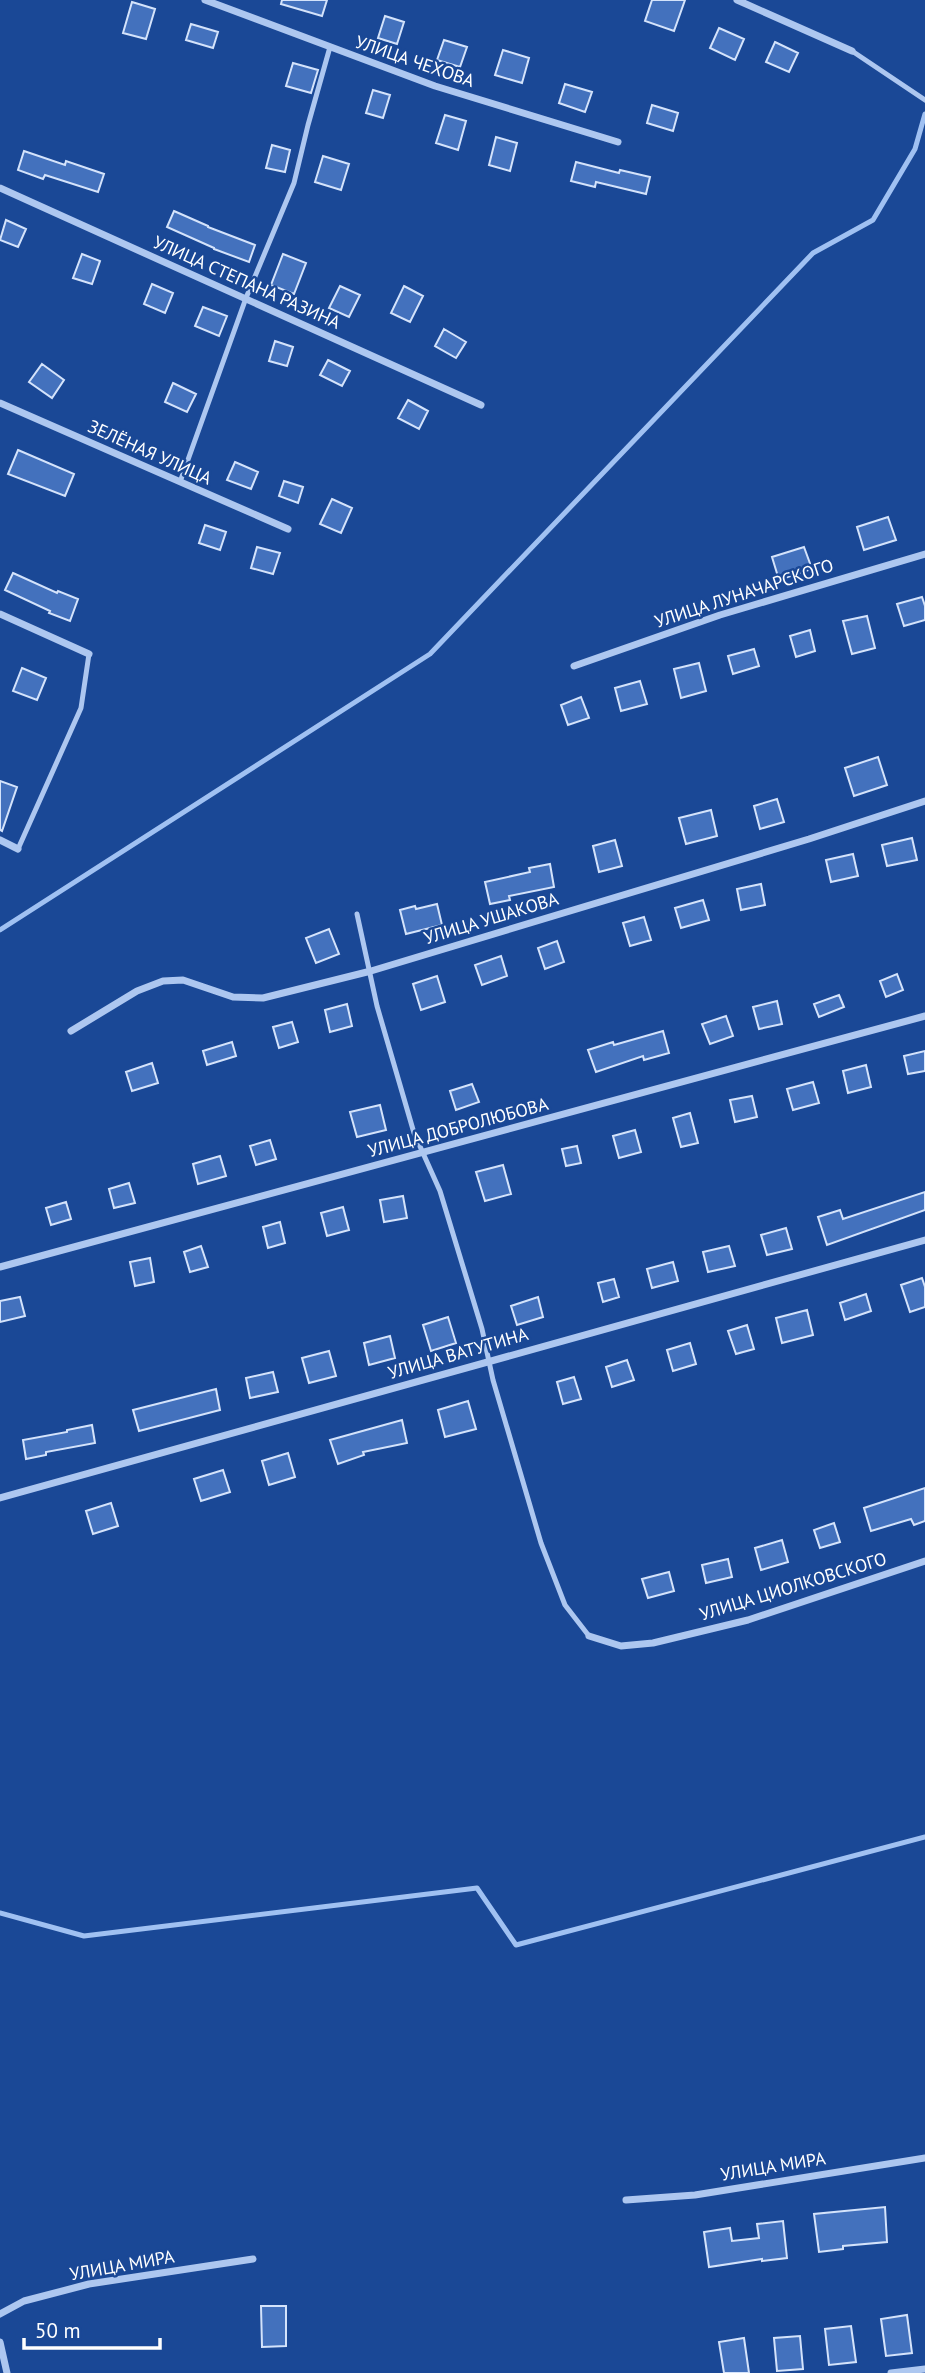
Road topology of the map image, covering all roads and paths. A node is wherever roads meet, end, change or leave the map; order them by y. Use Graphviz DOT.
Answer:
graph roads {
  1 [pos="205,0"];
  2 [pos="737,0"];
  3 [pos="330,47"];
  4 [pos="852,51"];
  5 [pos="925,100"];
  6 [pos="618,142"];
  7 [pos="0,188"];
  8 [pos="246,298"];
  9 [pos="0,403"];
  10 [pos="481,405"];
  11 [pos="180,482"];
  12 [pos="288,529"];
  13 [pos="925,554"];
  14 [pos="0,614"];
  15 [pos="89,654"];
  16 [pos="574,666"];
  17 [pos="925,800"];
  18 [pos="0,840"];
  19 [pos="18,849"];
  20 [pos="357,914"];
  21 [pos="370,971"];
  22 [pos="925,1016"];
  23 [pos="71,1031"];
  24 [pos="424,1153"];
  25 [pos="925,1240"];
  26 [pos="0,1267"];
  27 [pos="488,1361"];
  28 [pos="0,1498"];
  29 [pos="925,1561"];
  30 [pos="589,1636"];
  31 [pos="925,2158"];
  32 [pos="626,2200"];
  33 [pos="253,2259"];
  34 [pos="0,2314"];
  35 [pos="0,2342"];
  36 [pos="925,2369"];
  37 [pos="6,2373"];
  38 [pos="891,2373"];
  1 -- 3 [label="street, УЛИЦА ЧЕХОВА"];
  2 -- 4 [label="street"];
  3 -- 6 [label="street, УЛИЦА ЧЕХОВА"];
  3 -- 8 [label="lane"];
  4 -- 5 [label="lane"];
  7 -- 8 [label="street, УЛИЦА СТЕПАНА РАЗИНА"];
  8 -- 10 [label="street, УЛИЦА СТЕПАНА РАЗИНА"];
  8 -- 11 [label="lane"];
  9 -- 11 [label="street, ЗЕЛЁНАЯ УЛИЦА"];
  11 -- 12 [label="street, ЗЕЛЁНАЯ УЛИЦА"];
  13 -- 16 [label="street, УЛИЦА ЛУНАЧАРСКОГО"];
  14 -- 15 [label="street"];
  15 -- 19 [label="lane"];
  17 -- 21 [label="street, УЛИЦА УШАКОВА"];
  18 -- 19 [label="street"];
  20 -- 21 [label="lane"];
  21 -- 23 [label="street, УЛИЦА УШАКОВА"];
  21 -- 24 [label="lane"];
  22 -- 24 [label="street, УЛИЦА ДОБРОЛЮБОВА"];
  24 -- 26 [label="street, УЛИЦА ДОБРОЛЮБОВА"];
  24 -- 27 [label="lane"];
  25 -- 27 [label="street, УЛИЦА ВАТУТИНА"];
  27 -- 28 [label="street, УЛИЦА ВАТУТИНА"];
  27 -- 30 [label="lane"];
  29 -- 30 [label="street, УЛИЦА ЦИОЛКОВСКОГО"];
  31 -- 32 [label="street, УЛИЦА МИРА"];
  33 -- 34 [label="street, УЛИЦА МИРА"];
  35 -- 37 [label="street"];
  36 -- 38 [label="street"];
}
